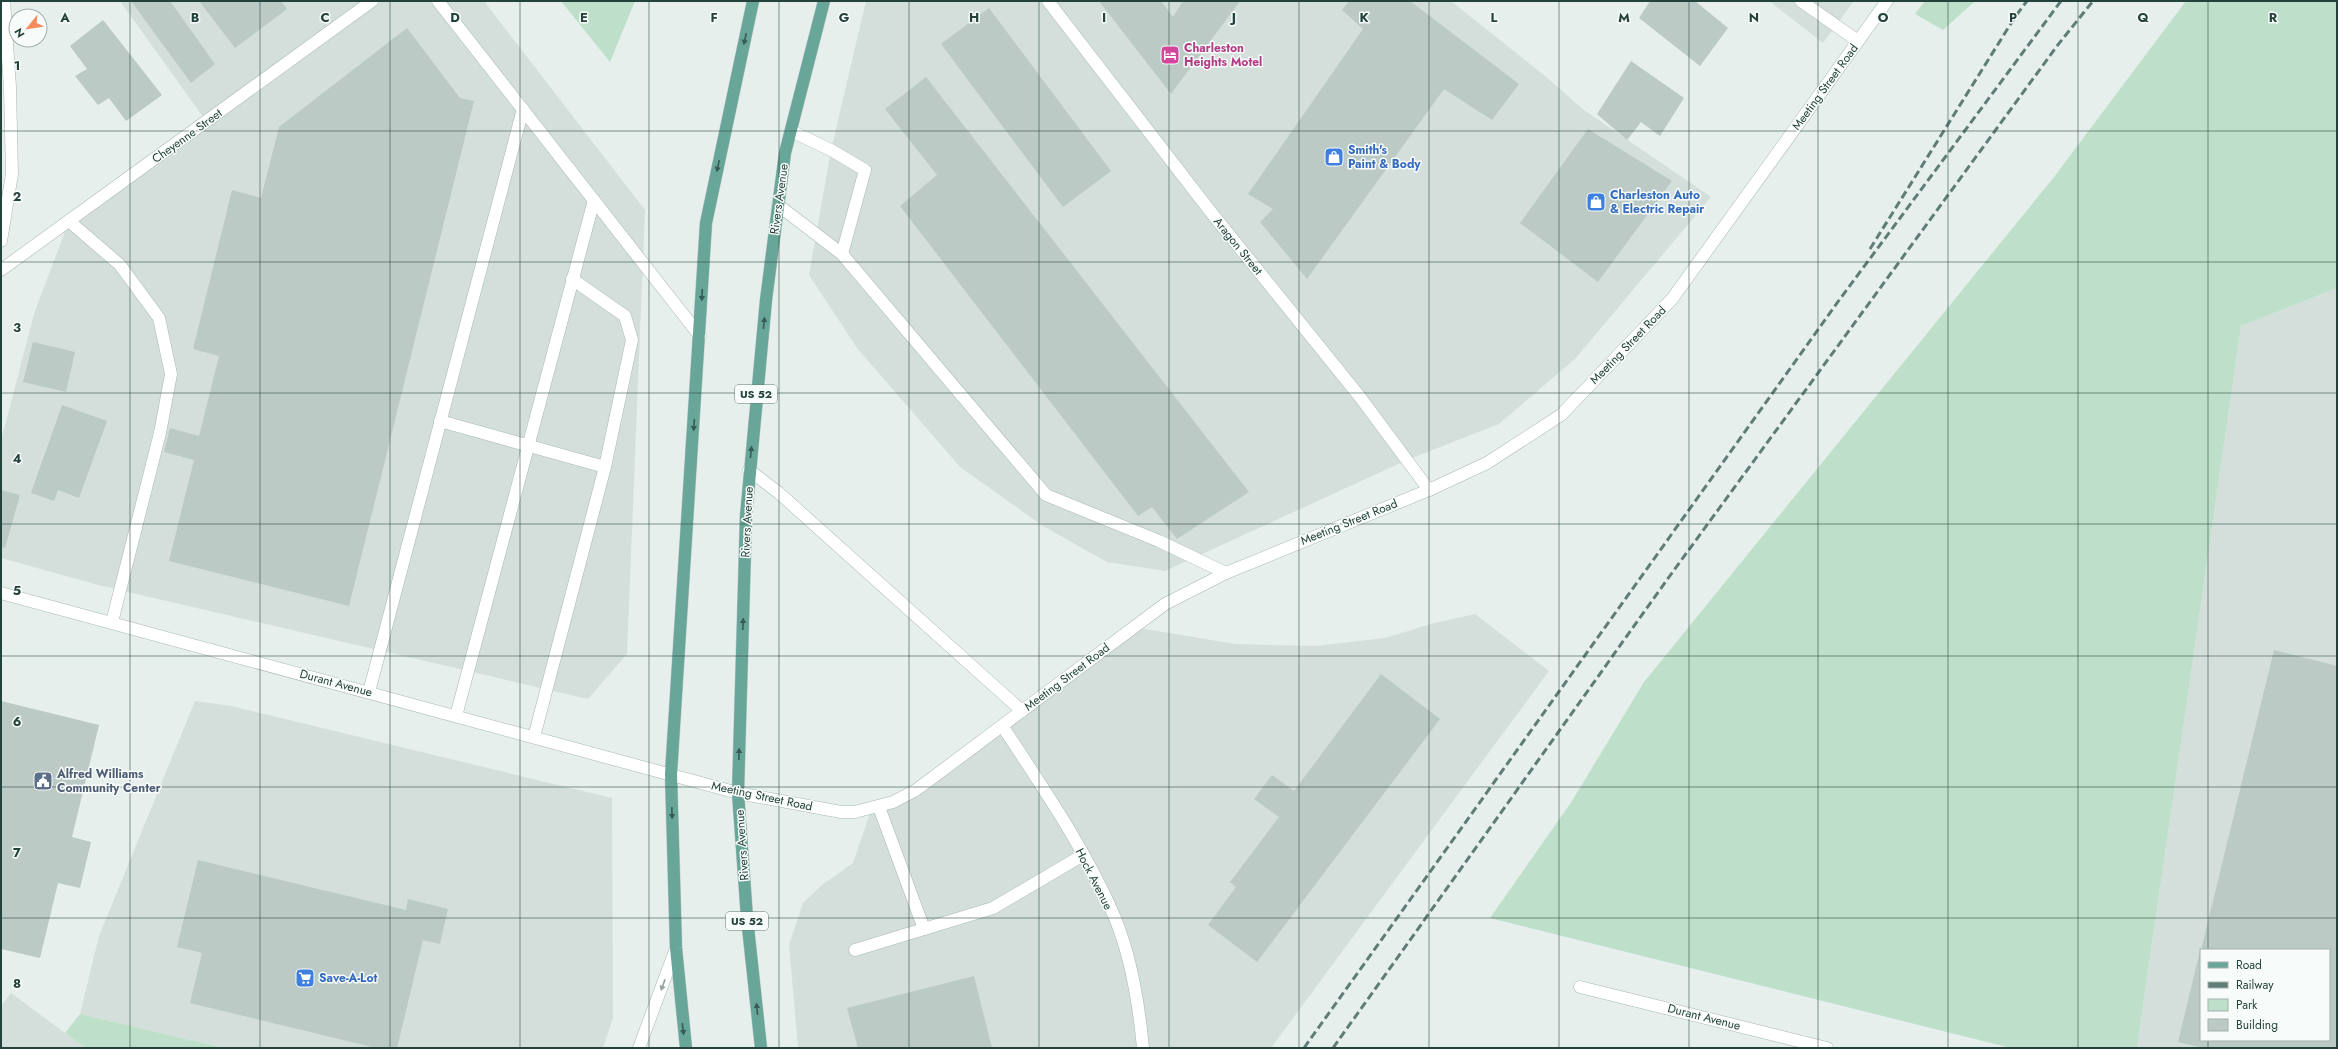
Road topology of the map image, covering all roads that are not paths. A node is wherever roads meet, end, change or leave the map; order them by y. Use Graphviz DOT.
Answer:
graph roads {
  1 [pos="4,1"];
  2 [pos="372,1"];
  3 [pos="438,1"];
  4 [pos="753,1"];
  5 [pos="824,1"];
  6 [pos="1048,1"];
  7 [pos="1801,1"];
  8 [pos="1887,1"];
  9 [pos="1858,41"];
  10 [pos="523,109"];
  11 [pos="791,131"];
  12 [pos="594,200"];
  13 [pos="778,205"];
  14 [pos="69,221"];
  15 [pos="1,241"];
  16 [pos="842,254"];
  17 [pos="1,270"];
  18 [pos="572,279"];
  19 [pos="700,336"];
  20 [pos="440,421"];
  21 [pos="528,446"];
  22 [pos="605,467"];
  23 [pos="749,470"];
  24 [pos="1429,490"];
  25 [pos="1226,573"];
  26 [pos="1,593"];
  27 [pos="112,622"];
  28 [pos="369,692"];
  29 [pos="1022,711"];
  30 [pos="456,716"];
  31 [pos="1003,726"];
  32 [pos="534,737"];
  33 [pos="670,774"];
  34 [pos="738,793"];
  35 [pos="878,807"];
  36 [pos="1083,855"];
  37 [pos="924,929"];
  38 [pos="676,948"];
  39 [pos="855,950"];
  40 [pos="1580,987"];
  41 [pos="639,1048"];
  42 [pos="686,1048"];
  43 [pos="761,1048"];
  44 [pos="1143,1048"];
  45 [pos="1827,1048"];
  1 -- 15 [label="street"];
  2 -- 14 [label="street, Cheyenne Street"];
  3 -- 10 [label="street"];
  4 -- 19 [label="main road, one-way"];
  5 -- 11 [label="main road, Rivers Avenue / US 52"];
  6 -- 24 [label="street, Aragon Street"];
  7 -- 9 [label="street"];
  8 -- 9 [label="street, Meeting Street Road"];
  9 -- 24 [label="street, Meeting Street Road"];
  10 -- 12 [label="street"];
  10 -- 20 [label="street"];
  11 -- 13 [label="main road, Rivers Avenue / US 52"];
  11 -- 16 [label="street"];
  12 -- 18 [label="street"];
  12 -- 19 [label="street"];
  13 -- 16 [label="street"];
  23 -- 13 [label="main road, Rivers Avenue / US 52, one-way"];
  14 -- 17 [label="street, Cheyenne Street"];
  14 -- 27 [label="street"];
  16 -- 25 [label="street"];
  18 -- 21 [label="street"];
  18 -- 22 [label="street"];
  19 -- 33 [label="main road, one-way"];
  20 -- 21 [label="street"];
  20 -- 28 [label="street"];
  21 -- 22 [label="street"];
  21 -- 30 [label="street"];
  22 -- 32 [label="street"];
  23 -- 29 [label="street"];
  34 -- 23 [label="main road, Rivers Avenue / US 52, one-way"];
  24 -- 25 [label="street, Meeting Street Road"];
  25 -- 29 [label="street, Meeting Street Road"];
  26 -- 27 [label="street, Durant Avenue"];
  27 -- 28 [label="street, Durant Avenue"];
  28 -- 30 [label="street, Durant Avenue"];
  29 -- 31 [label="street, Meeting Street Road"];
  30 -- 32 [label="street, Durant Avenue"];
  31 -- 35 [label="street, Meeting Street Road"];
  31 -- 36 [label="street, Hock Avenue"];
  32 -- 33 [label="street, Durant Avenue"];
  33 -- 34 [label="street, Meeting Street Road"];
  33 -- 38 [label="main road, one-way"];
  34 -- 35 [label="street, Meeting Street Road"];
  43 -- 34 [label="main road, Rivers Avenue / US 52, one-way"];
  35 -- 37 [label="street"];
  36 -- 37 [label="street"];
  36 -- 44 [label="street, Hock Avenue"];
  37 -- 39 [label="street"];
  38 -- 41 [label="street, one-way"];
  38 -- 42 [label="main road, one-way"];
  40 -- 45 [label="street, Durant Avenue"];
}
